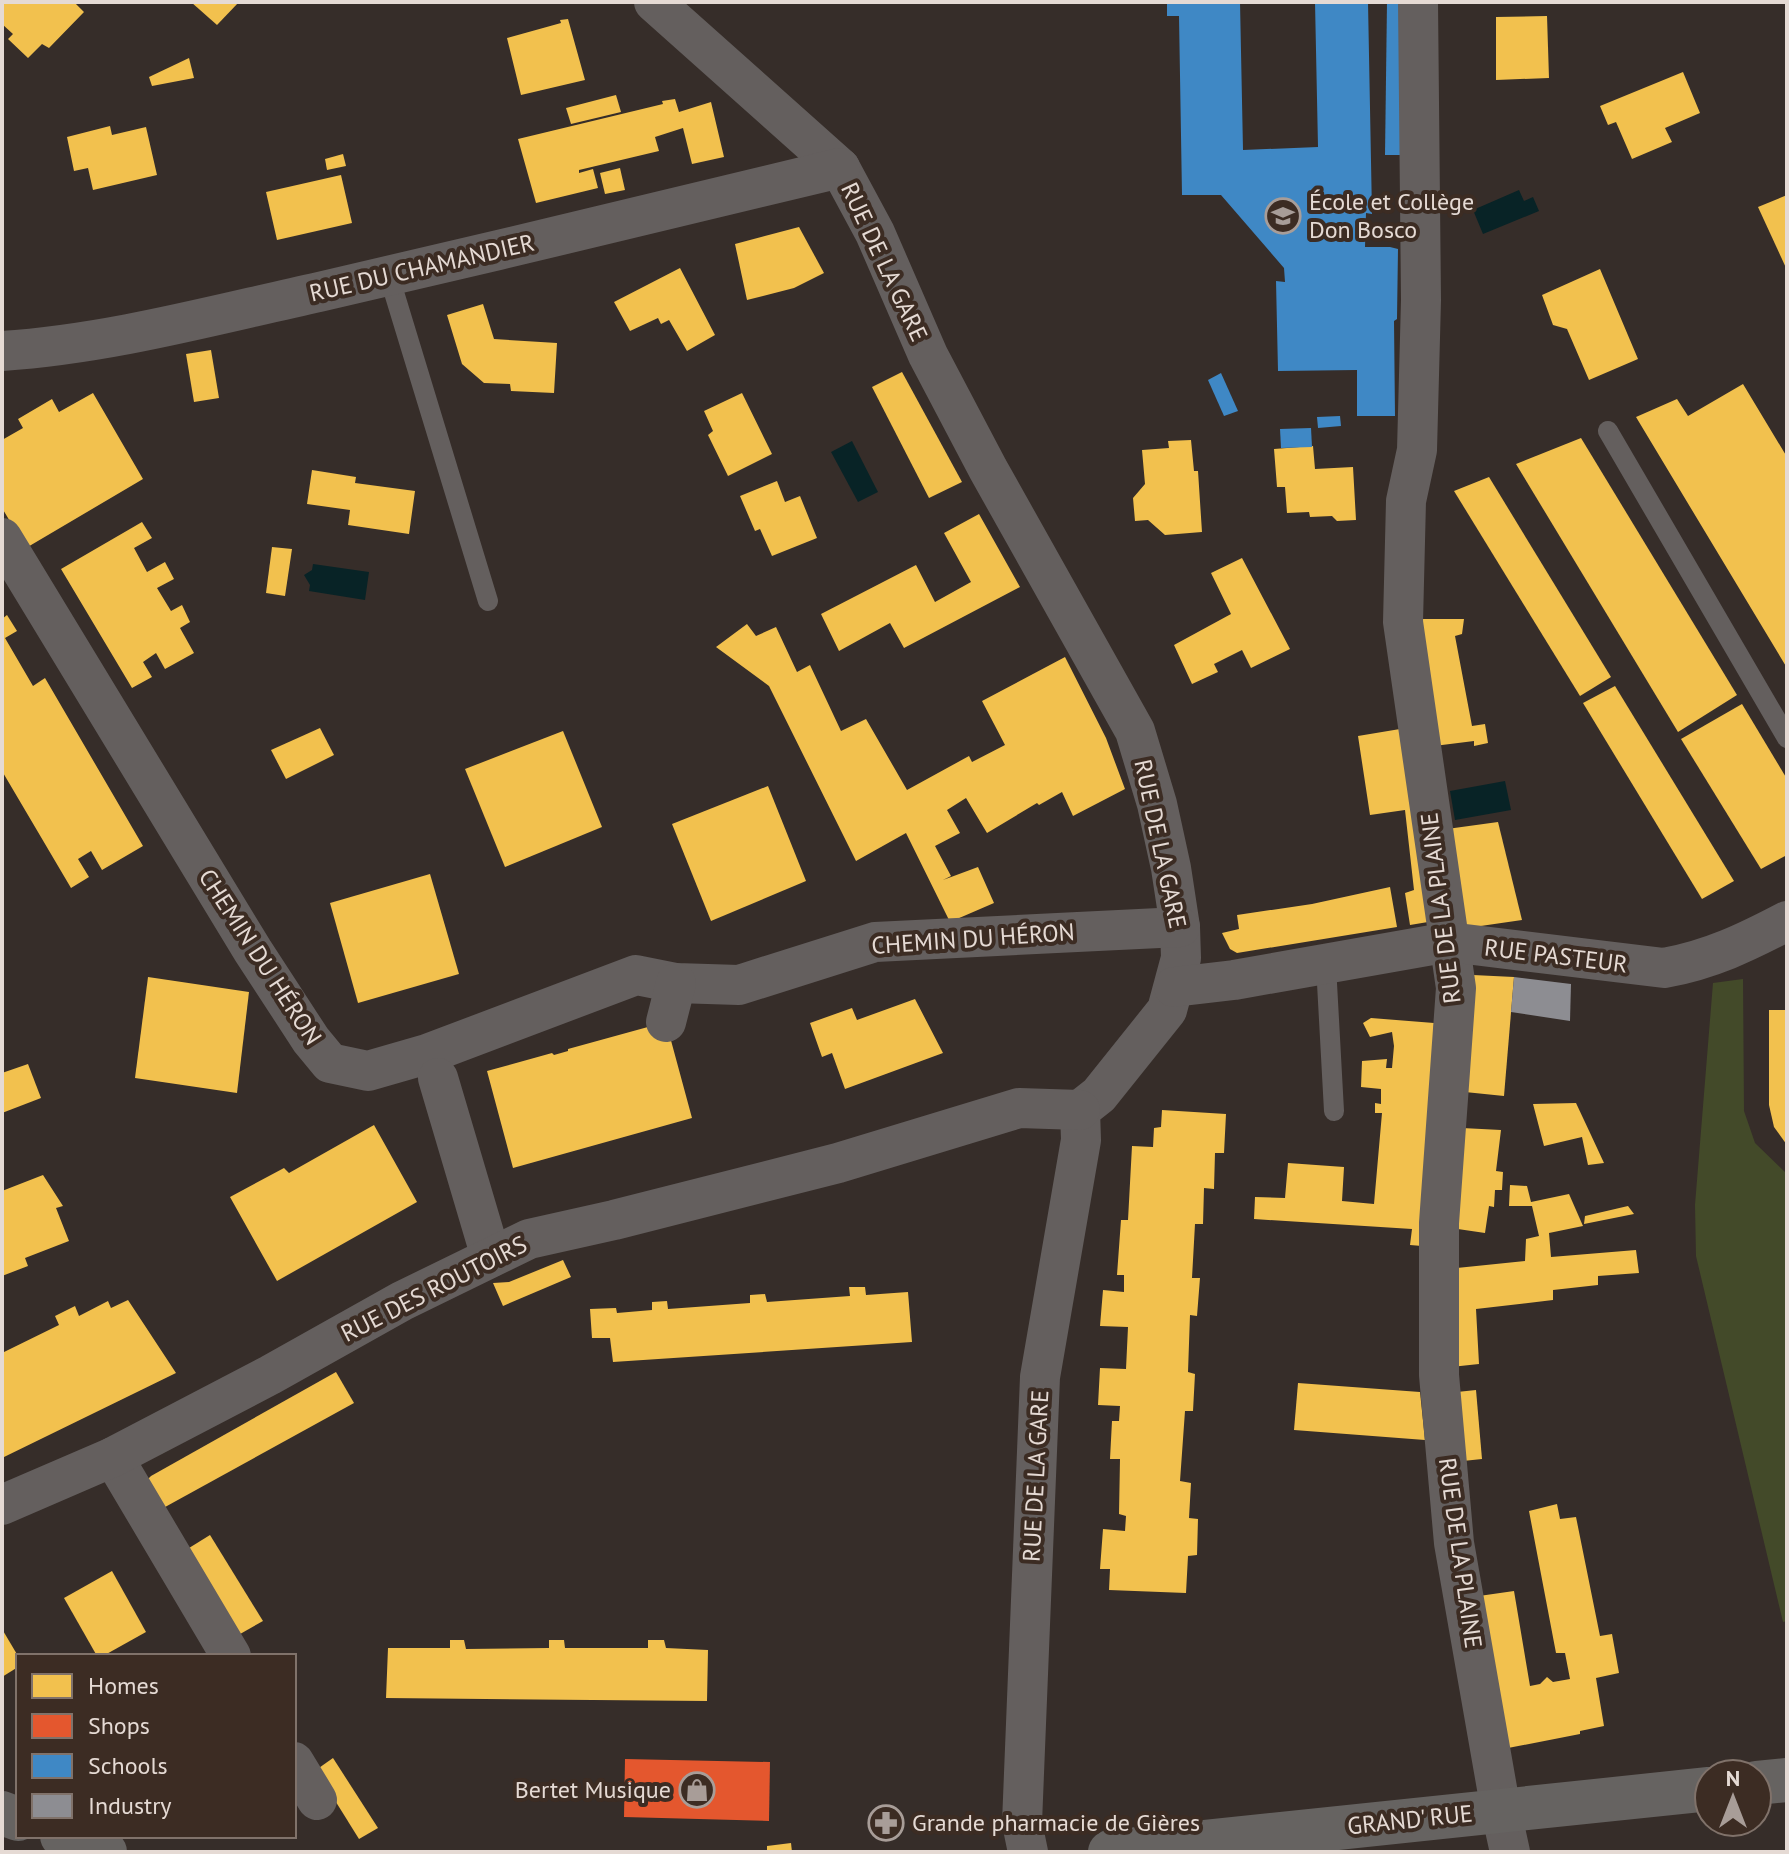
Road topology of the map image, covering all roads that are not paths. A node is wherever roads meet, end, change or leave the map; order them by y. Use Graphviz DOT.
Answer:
graph roads {
  1 [pos="654,2"];
  2 [pos="1418,2"];
  3 [pos="840,168"];
  4 [pos="389,276"];
  5 [pos="2,351"];
  6 [pos="1608,431"];
  7 [pos="2,538"];
  8 [pos="488,601"];
  9 [pos="1787,738"];
  10 [pos="1787,921"];
  11 [pos="1180,927"];
  12 [pos="1449,942"];
  13 [pos="1326,965"];
  14 [pos="676,983"];
  15 [pos="1174,987"];
  16 [pos="666,1022"];
  17 [pos="438,1078"];
  18 [pos="1080,1110"];
  19 [pos="1334,1111"];
  20 [pos="491,1257"];
  21 [pos="113,1457"];
  22 [pos="2,1505"];
  23 [pos="230,1654"];
  24 [pos="296,1765"];
  25 [pos="1693,1792"];
  26 [pos="317,1800"];
  27 [pos="1506,1832"];
  28 [pos="67,1838"];
  29 [pos="105,1852"];
  30 [pos="1028,1852"];
  31 [pos="1110,1852"];
  1 -- 3 [label="street, RUE DE LA GARE"];
  2 -- 12 [label="street, RUE DE LA PLAINE"];
  3 -- 4 [label="street, RUE DU CHAMANDIER"];
  3 -- 11 [label="street, RUE DE LA GARE"];
  4 -- 5 [label="street, RUE DU CHAMANDIER"];
  4 -- 8 [label="lane"];
  6 -- 9 [label="lane"];
  7 -- 14 [label="street, CHEMIN DU HÉRON"];
  10 -- 12 [label="street, RUE PASTEUR"];
  11 -- 14 [label="street, CHEMIN DU HÉRON"];
  11 -- 15 [label="street, RUE DE LA GARE"];
  12 -- 13 [label="street, RUE PASTEUR"];
  12 -- 27 [label="street, RUE DE LA PLAINE"];
  13 -- 15 [label="street, RUE PASTEUR"];
  13 -- 19 [label="lane"];
  14 -- 16 [label="street"];
  15 -- 18 [label="street, RUE DE LA GARE"];
  17 -- 20 [label="street"];
  18 -- 20 [label="street, RUE DES ROUTOIRS"];
  18 -- 30 [label="street, RUE DE LA GARE"];
  20 -- 21 [label="street, RUE DES ROUTOIRS"];
  21 -- 22 [label="street, RUE DES ROUTOIRS"];
  21 -- 23 [label="street"];
  24 -- 26 [label="street"];
  25 -- 27 [label="main road, GRAND' RUE"];
  27 -- 31 [label="main road, GRAND' RUE"];
  28 -- 29 [label="main road"];
}
